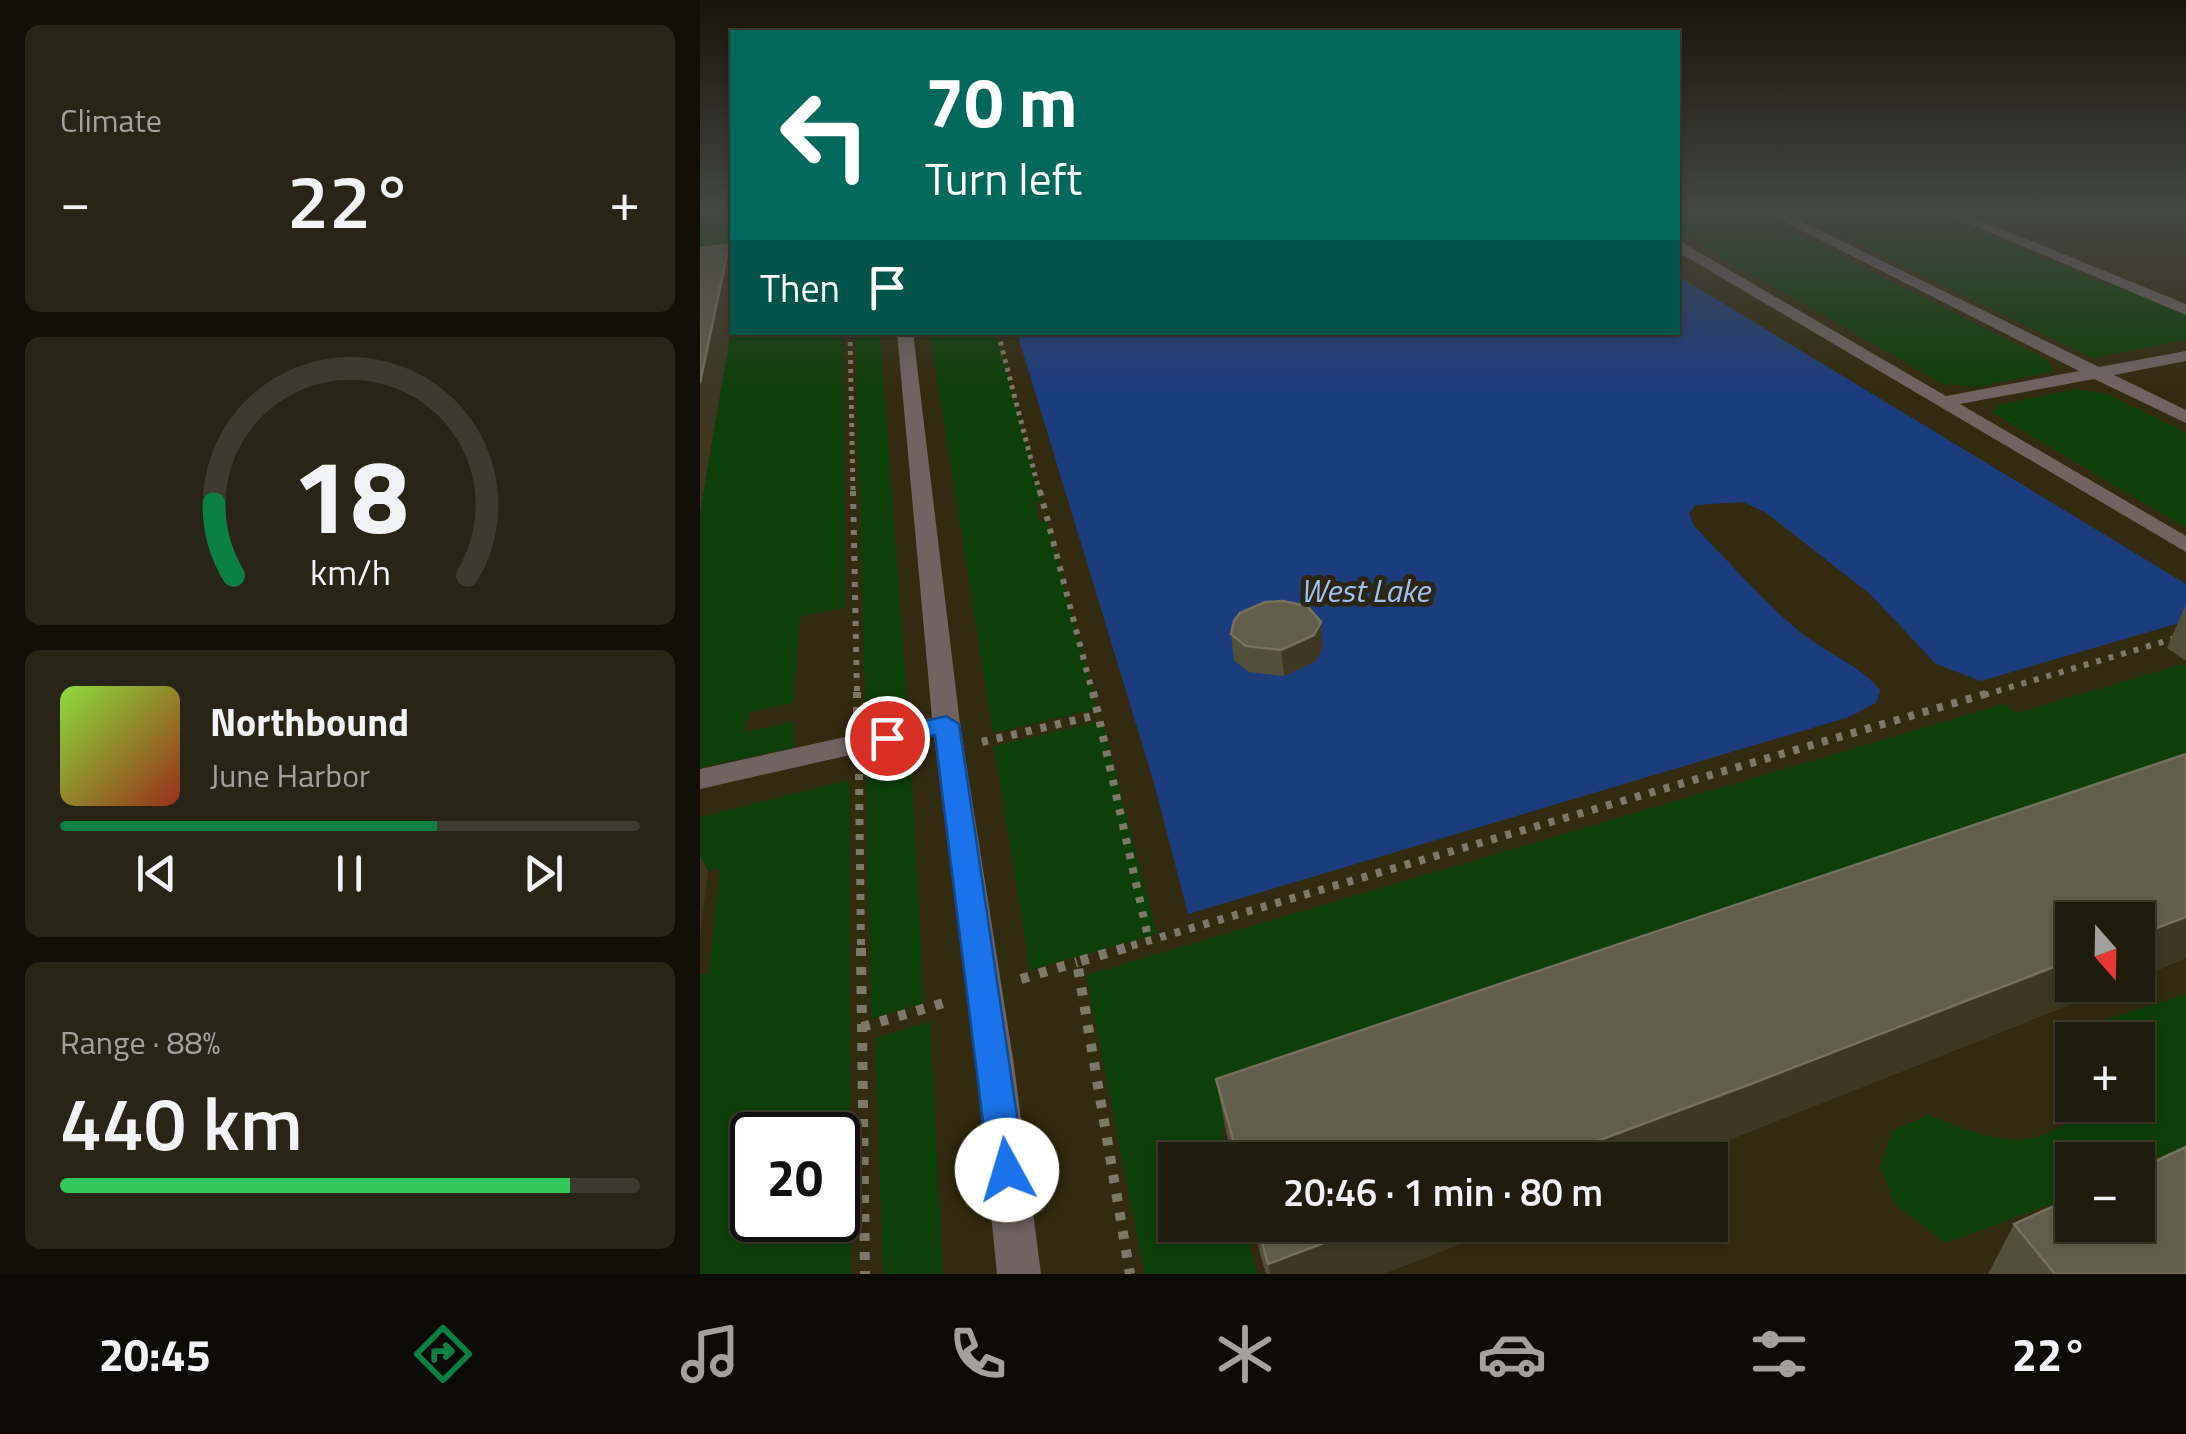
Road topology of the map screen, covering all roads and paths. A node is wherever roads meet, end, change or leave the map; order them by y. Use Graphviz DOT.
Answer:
graph roads {
  1 [pos="1718,269"];
  2 [pos="1887,269"];
  3 [pos="2088,269"];
  4 [pos="2186,310"];
  5 [pos="850,335"];
  6 [pos="905,335"];
  7 [pos="999,335"];
  8 [pos="2186,356"];
  9 [pos="2095,372"];
  10 [pos="1942,402"];
  11 [pos="2186,417"];
  12 [pos="2186,546"];
  13 [pos="2186,634"];
  14 [pos="946,724"];
  15 [pos="857,744"];
  16 [pos="700,779"];
  17 [pos="1149,942"];
  18 [pos="865,1274"];
  19 [pos="1019,1274"];
  20 [pos="1130,1274"];
  1 -- 10 [label="lane"];
  2 -- 9 [label="lane"];
  3 -- 4 [label="lane"];
  5 -- 15 [label="path"];
  6 -- 14 [label="lane"];
  7 -- 17 [label="path"];
  8 -- 9 [label="lane"];
  9 -- 10 [label="lane"];
  9 -- 11 [label="lane"];
  10 -- 12 [label="lane"];
  13 -- 17 [label="path"];
  14 -- 15 [label="lane"];
  14 -- 19 [label="lane"];
  15 -- 16 [label="lane"];
  15 -- 18 [label="path"];
  17 -- 20 [label="path"];
}
